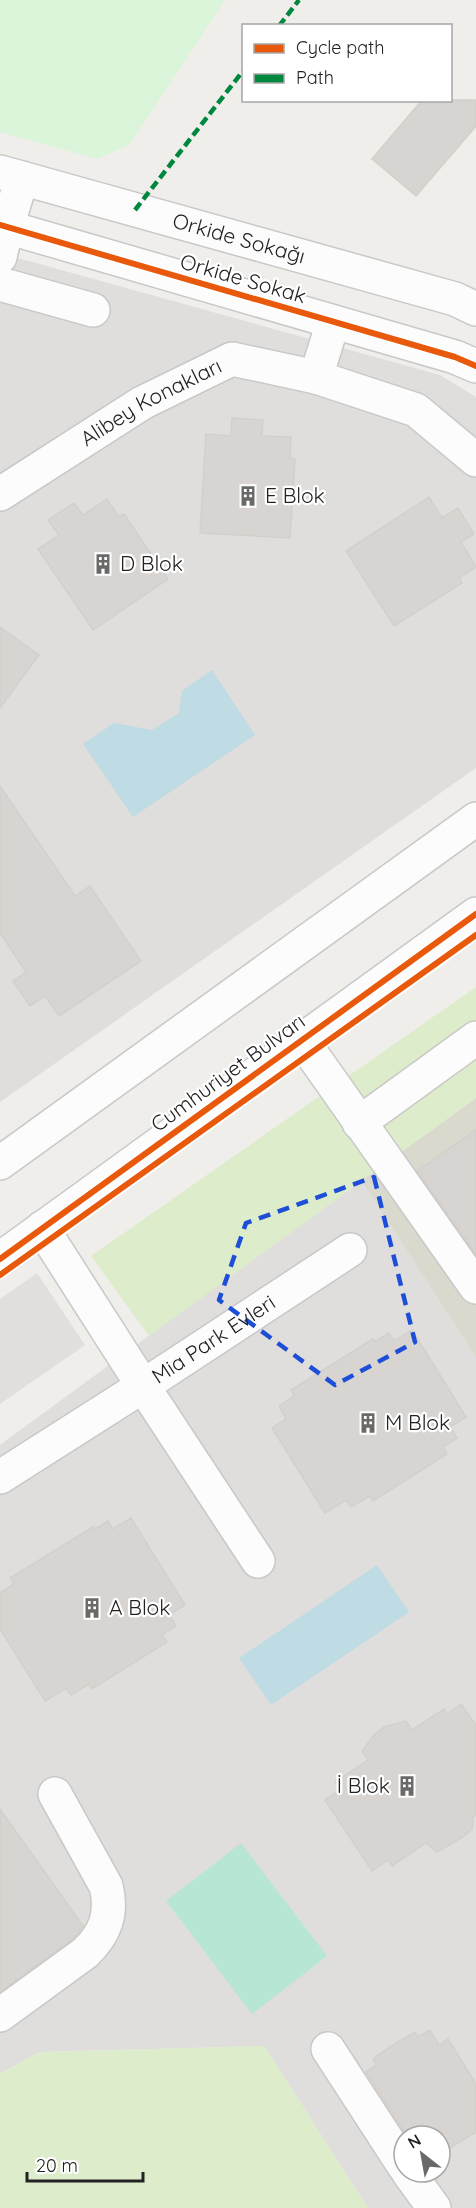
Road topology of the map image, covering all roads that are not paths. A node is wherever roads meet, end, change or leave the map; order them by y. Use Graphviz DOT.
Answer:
graph roads {
  1 [pos="11,175"];
  2 [pos="2,236"];
  3 [pos="0,284"];
  4 [pos="476,309"];
  5 [pos="93,310"];
  6 [pos="333,322"];
  7 [pos="476,366"];
  8 [pos="316,377"];
  9 [pos="476,460"];
  10 [pos="0,494"];
  11 [pos="476,819"];
  12 [pos="476,914"];
  13 [pos="476,1038"];
  14 [pos="302,1040"];
  15 [pos="359,1123"];
  16 [pos="0,1162"];
  17 [pos="42,1228"];
  18 [pos="350,1250"];
  19 [pos="0,1259"];
  20 [pos="476,1287"];
  21 [pos="143,1386"];
  22 [pos="0,1478"];
  23 [pos="258,1561"];
  24 [pos="55,1794"];
  25 [pos="0,2015"];
  26 [pos="328,2049"];
  27 [pos="392,2148"];
  28 [pos="417,2184"];
  29 [pos="434,2208"];
  1 -- 2 [label="street"];
  1 -- 4 [label="street, Orkide Sokağı"];
  2 -- 6 [label="street, Orkide Sokak"];
  3 -- 5 [label="street"];
  6 -- 7 [label="street, Orkide Sokak"];
  6 -- 8 [label="street"];
  8 -- 9 [label="street, Alibey Konakları"];
  8 -- 10 [label="street, Alibey Konakları"];
  11 -- 16 [label="street"];
  12 -- 14 [label="street, Cumhuriyet Bulvarı"];
  13 -- 15 [label="street"];
  14 -- 15 [label="street"];
  14 -- 17 [label="street, Cumhuriyet Bulvarı"];
  15 -- 20 [label="street"];
  17 -- 19 [label="street, Cumhuriyet Bulvarı"];
  17 -- 21 [label="street, Mia Park Evleri"];
  18 -- 21 [label="street, Mia Park Evleri"];
  21 -- 22 [label="street"];
  21 -- 23 [label="street"];
  24 -- 25 [label="street"];
  26 -- 27 [label="street"];
  28 -- 29 [label="street"];
}
